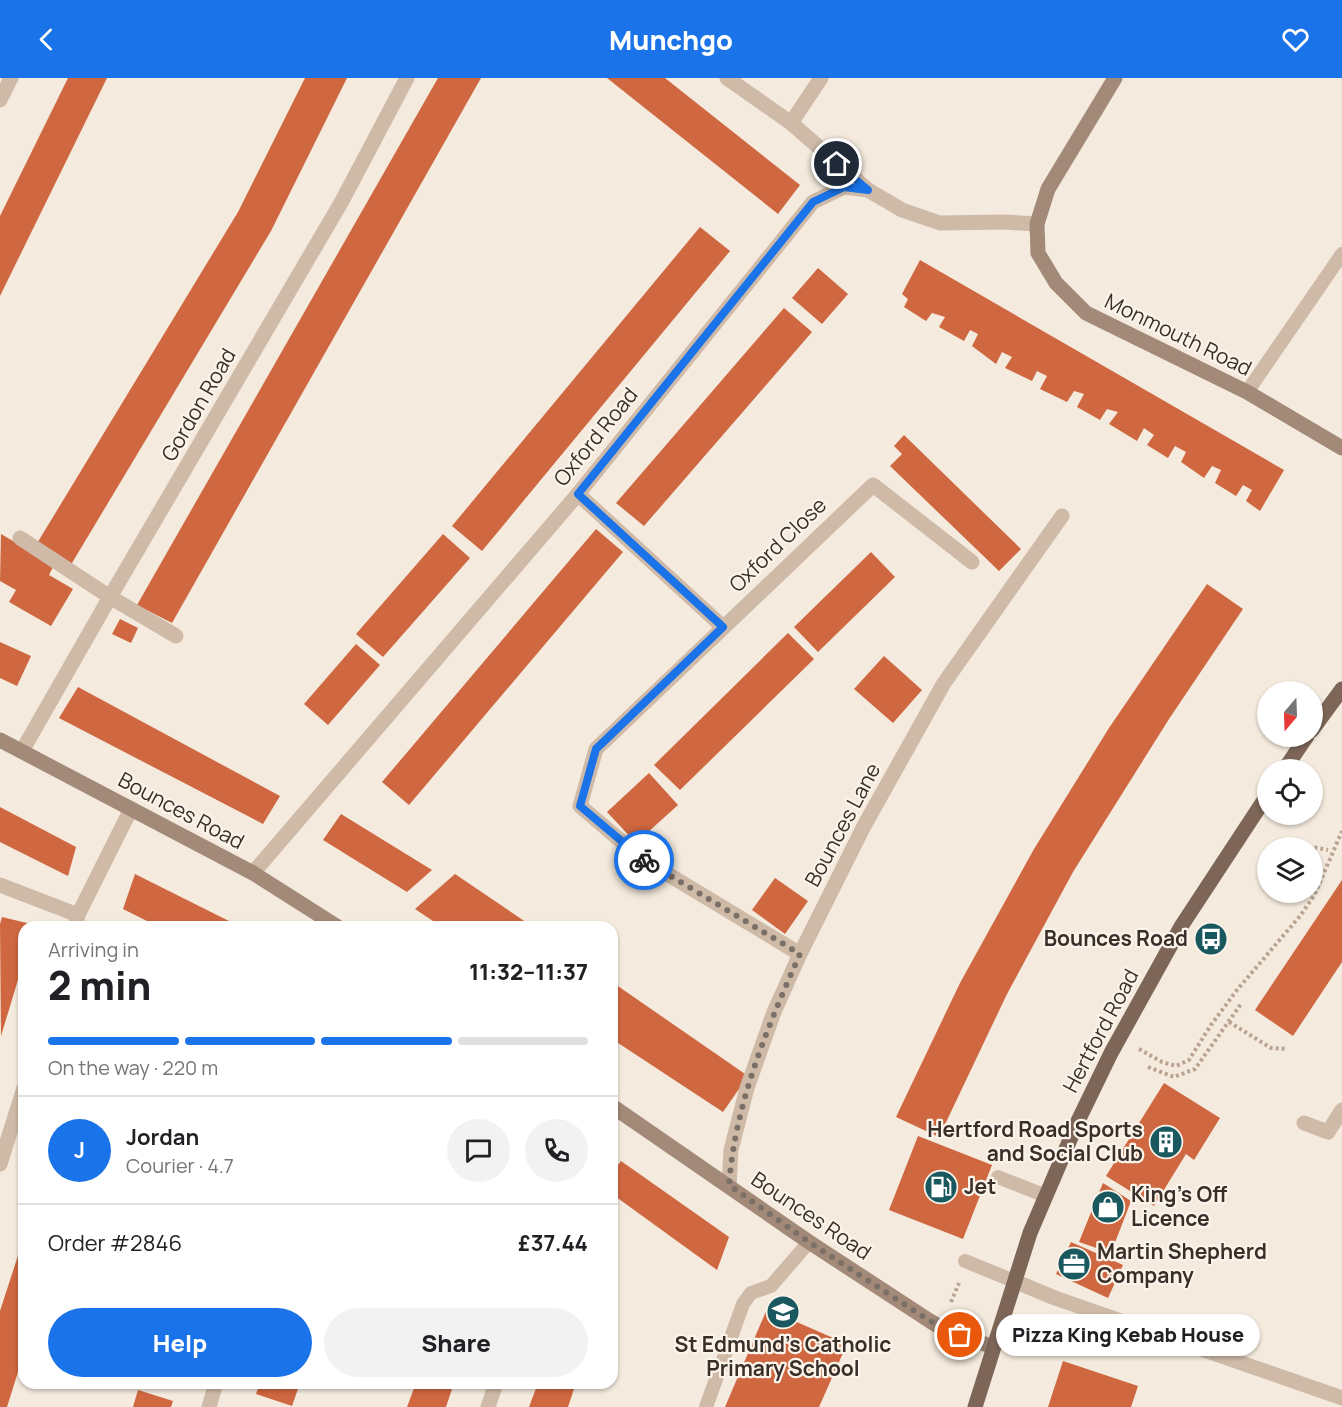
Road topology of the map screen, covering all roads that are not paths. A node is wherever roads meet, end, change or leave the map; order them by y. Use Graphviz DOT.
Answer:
graph roads {
  1 [pos="11,78"];
  2 [pos="407,78"];
  3 [pos="727,78"];
  4 [pos="821,78"];
  5 [pos="1114,78"];
  6 [pos="0,100"];
  7 [pos="791,123"];
  8 [pos="868,190"];
  9 [pos="1037,224"];
  10 [pos="1342,254"];
  11 [pos="1247,392"];
  12 [pos="1342,448"];
  13 [pos="578,494"];
  14 [pos="1062,516"];
  15 [pos="20,538"];
  16 [pos="972,562"];
  17 [pos="110,597"];
  18 [pos="723,627"];
  19 [pos="176,636"];
  20 [pos="1342,689"];
  21 [pos="1323,715"];
  22 [pos="0,740"];
  23 [pos="22,751"];
  24 [pos="131,809"];
  25 [pos="1257,811"];
  26 [pos="253,873"];
  27 [pos="0,885"];
  28 [pos="76,921"];
  29 [pos="329,921"];
  30 [pos="800,954"];
  31 [pos="18,1107"];
  32 [pos="1342,1110"];
  33 [pos="618,1115"];
  34 [pos="1304,1124"];
  35 [pos="0,1164"];
  36 [pos="998,1178"];
  37 [pos="729,1185"];
  38 [pos="1046,1196"];
  39 [pos="809,1242"];
  40 [pos="965,1261"];
  41 [pos="1014,1281"];
  42 [pos="993,1347"];
  43 [pos="214,1389"];
  44 [pos="494,1389"];
  45 [pos="1342,1398"];
  46 [pos="209,1407"];
  47 [pos="488,1407"];
  48 [pos="705,1407"];
  49 [pos="975,1407"];
  1 -- 6 [label="street"];
  2 -- 17 [label="street, Gordon Road"];
  3 -- 7 [label="street"];
  4 -- 7 [label="street"];
  5 -- 9 [label="street"];
  7 -- 8 [label="street"];
  8 -- 9 [label="street, Oxford Road"];
  8 -- 13 [label="street, Oxford Road"];
  9 -- 11 [label="street, Monmouth Road"];
  10 -- 11 [label="lane"];
  11 -- 12 [label="street, Monmouth Road"];
  13 -- 18 [label="street"];
  13 -- 26 [label="street, Oxford Road"];
  14 -- 30 [label="street, Bounces Lane"];
  15 -- 17 [label="street"];
  16 -- 18 [label="street, Oxford Close"];
  17 -- 19 [label="street"];
  17 -- 23 [label="street, Gordon Road"];
  18 -- 30 [label="street, Oxford Close"];
  20 -- 21 [label="main road"];
  22 -- 23 [label="street, Bounces Road"];
  23 -- 24 [label="street, Bounces Road"];
  24 -- 26 [label="street, Bounces Road"];
  24 -- 28 [label="street"];
  25 -- 38 [label="main road, Hertford Road"];
  26 -- 29 [label="street, Bounces Road"];
  27 -- 28 [label="street"];
  30 -- 37 [label="street, Bounces Lane"];
  31 -- 35 [label="street"];
  32 -- 34 [label="street"];
  33 -- 37 [label="street, Bounces Road"];
  36 -- 38 [label="lane"];
  37 -- 39 [label="street, Bounces Road"];
  38 -- 41 [label="main road, Hertford Road"];
  39 -- 42 [label="street, Bounces Road"];
  39 -- 48 [label="lane"];
  40 -- 41 [label="lane"];
  41 -- 42 [label="main road, Hertford Road"];
  41 -- 45 [label="street"];
  42 -- 49 [label="main road, Hertford Road"];
  43 -- 46 [label="street"];
  44 -- 47 [label="street"];
}
